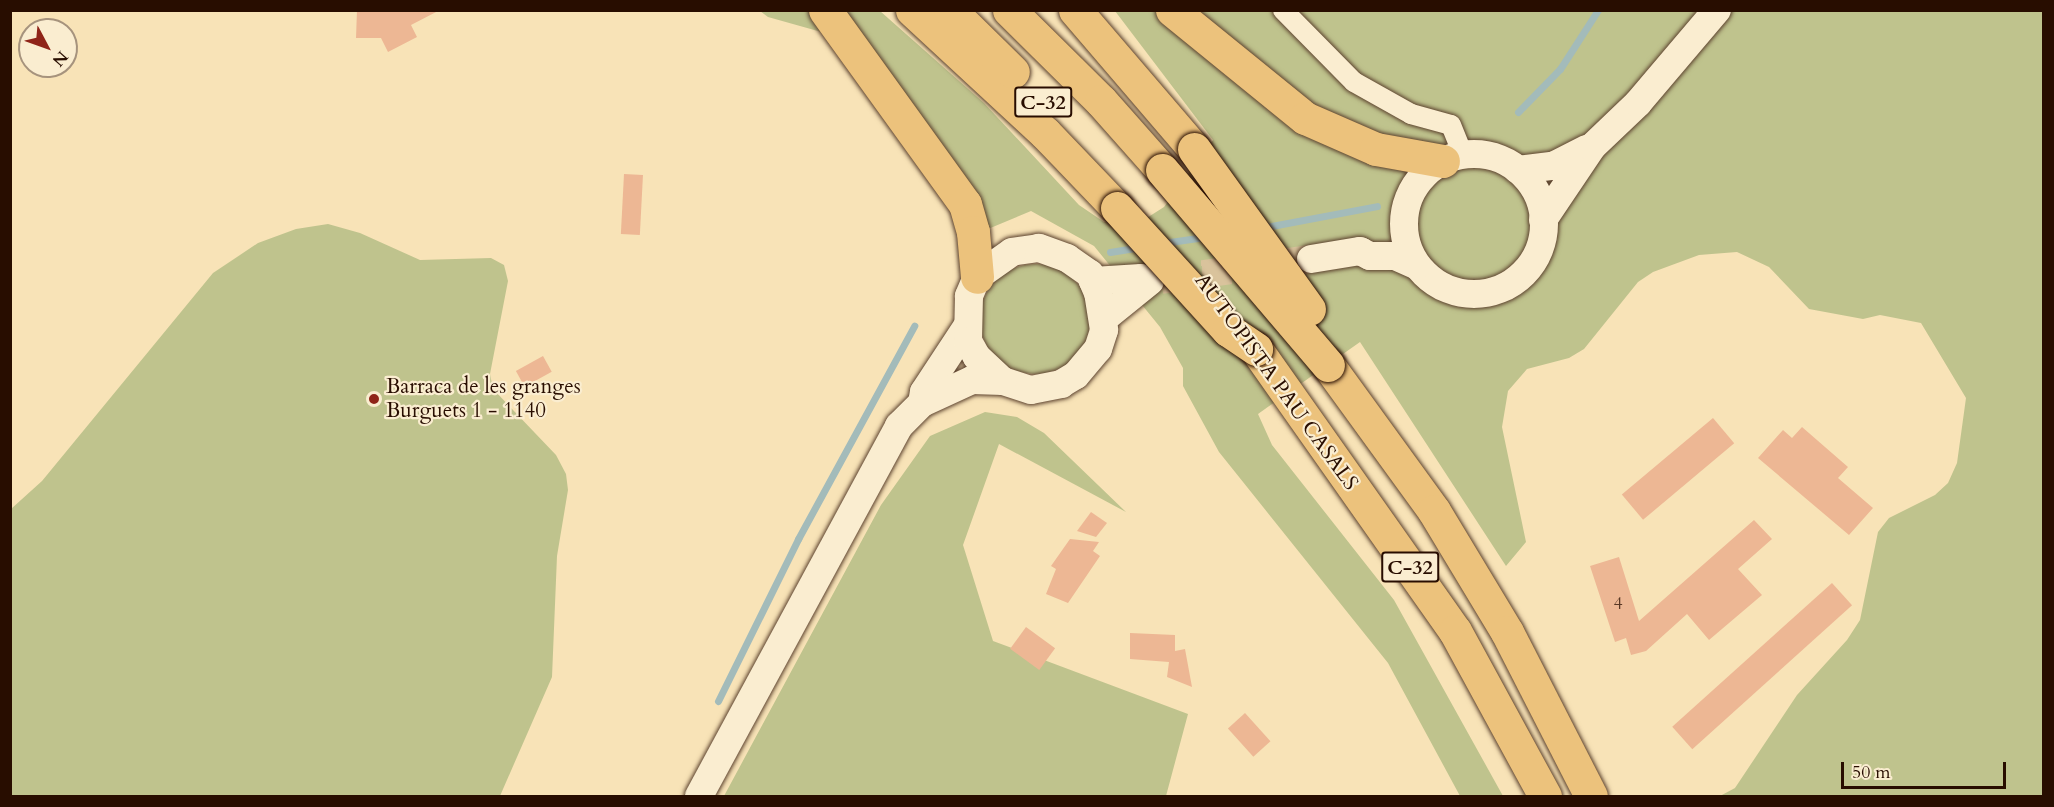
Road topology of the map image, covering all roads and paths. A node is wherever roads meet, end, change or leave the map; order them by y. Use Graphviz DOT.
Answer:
graph roads {
  1 [pos="825,10"];
  2 [pos="912,10"];
  3 [pos="950,10"];
  4 [pos="1009,10"];
  5 [pos="1075,10"];
  6 [pos="1172,10"];
  7 [pos="1283,10"];
  8 [pos="1717,10"];
  9 [pos="1592,147"];
  10 [pos="1453,158"];
  11 [pos="1518,170"];
  12 [pos="1125,203"];
  13 [pos="1543,220"];
  14 [pos="1404,223"];
  15 [pos="1360,251"];
  16 [pos="1311,259"];
  17 [pos="1417,266"];
  18 [pos="977,277"];
  19 [pos="1093,281"];
  20 [pos="1103,319"];
  21 [pos="966,328"];
  22 [pos="1336,361"];
  23 [pos="1003,381"];
  24 [pos="922,403"];
  25 [pos="699,796"];
  26 [pos="1545,796"];
  27 [pos="1591,796"];
  1 -- 18 [label="highway"];
  2 -- 12 [label="highway"];
  3 -- 12 [label="highway, AUTOPISTA PAU CASALS / C-32"];
  4 -- 22 [label="highway, AUTOPISTA PAU CASALS / C-32, bridge"];
  5 -- 22 [label="highway, bridge"];
  6 -- 10 [label="highway"];
  7 -- 10 [label="street"];
  8 -- 9 [label="street"];
  9 -- 11 [label="street"];
  9 -- 13 [label="street"];
  10 -- 11 [label="street"];
  10 -- 14 [label="street"];
  11 -- 13 [label="street"];
  12 -- 26 [label="highway, AUTOPISTA PAU CASALS / C-32"];
  13 -- 17 [label="street"];
  14 -- 15 [label="street"];
  14 -- 17 [label="street"];
  15 -- 16 [label="street"];
  15 -- 17 [label="street"];
  18 -- 19 [label="street"];
  18 -- 21 [label="street"];
  19 -- 20 [label="street"];
  19 -- 20 [label="street"];
  20 -- 23 [label="street"];
  21 -- 23 [label="street"];
  21 -- 24 [label="street"];
  22 -- 27 [label="highway, AUTOPISTA PAU CASALS / C-32"];
  23 -- 24 [label="street"];
  24 -- 25 [label="street"];
}
